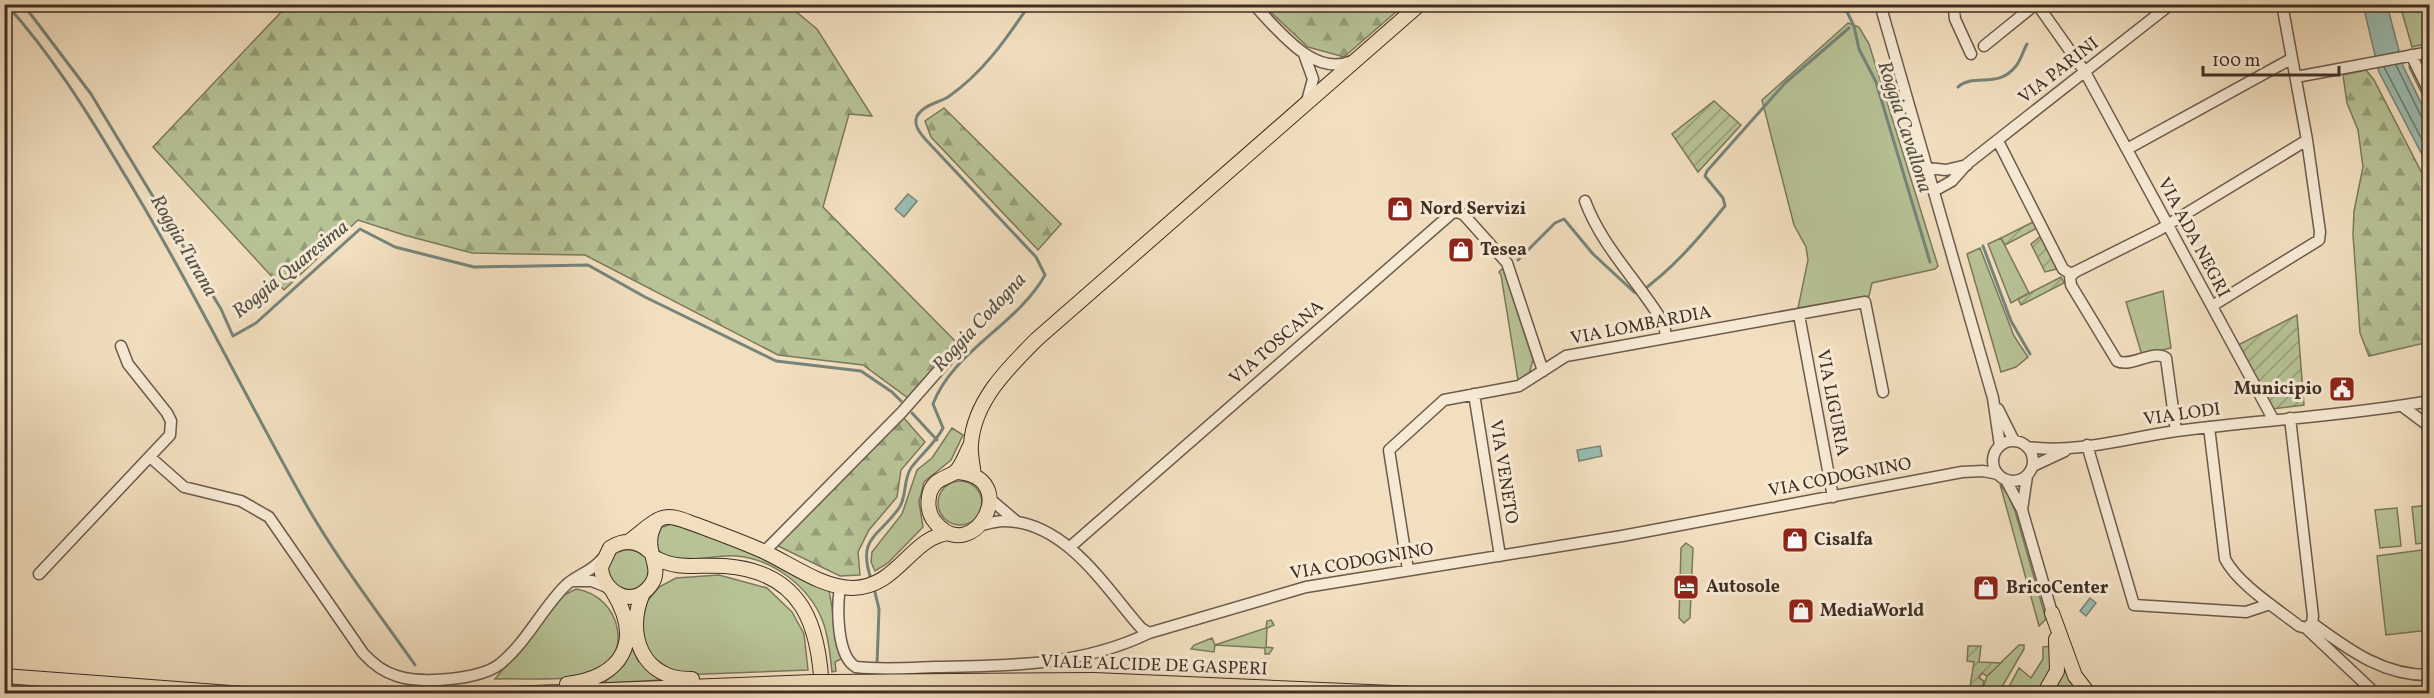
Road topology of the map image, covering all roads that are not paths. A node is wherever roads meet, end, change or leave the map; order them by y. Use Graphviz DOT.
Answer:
graph roads {
  1 [pos="1253,4"];
  2 [pos="1419,4"];
  3 [pos="1880,4"];
  4 [pos="1962,4"];
  5 [pos="2037,4"];
  6 [pos="2171,4"];
  7 [pos="2282,4"];
  8 [pos="1984,46"];
  9 [pos="1302,51"];
  10 [pos="2430,52"];
  11 [pos="1971,54"];
  12 [pos="2409,56"];
  13 [pos="1358,59"];
  14 [pos="2291,59"];
  15 [pos="2085,72"];
  16 [pos="2296,77"];
  17 [pos="2430,93"];
  18 [pos="1304,106"];
  19 [pos="2307,140"];
  20 [pos="1998,141"];
  21 [pos="2127,149"];
  22 [pos="1967,165"];
  23 [pos="1928,168"];
  24 [pos="1934,191"];
  25 [pos="1585,201"];
  26 [pos="2167,225"];
  27 [pos="2074,273"];
  28 [pos="2212,306"];
  29 [pos="1799,315"];
  30 [pos="968,337"];
  31 [pos="1666,337"];
  32 [pos="121,346"];
  33 [pos="1543,371"];
  34 [pos="1883,392"];
  35 [pos="1474,394"];
  36 [pos="1993,398"];
  37 [pos="2430,401"];
  38 [pos="2402,406"];
  39 [pos="2290,418"];
  40 [pos="2273,419"];
  41 [pos="2209,427"];
  42 [pos="2430,427"];
  43 [pos="2176,431"];
  44 [pos="2014,441"];
  45 [pos="970,446"];
  46 [pos="2087,446"];
  47 [pos="2027,447"];
  48 [pos="2074,447"];
  49 [pos="1997,451"];
  50 [pos="150,457"];
  51 [pos="2030,471"];
  52 [pos="955,472"];
  53 [pos="1962,472"];
  54 [pos="975,476"];
  55 [pos="2002,477"];
  56 [pos="1833,497"];
  57 [pos="990,499"];
  58 [pos="2022,510"];
  59 [pos="932,518"];
  60 [pos="656,522"];
  61 [pos="1018,523"];
  62 [pos="982,525"];
  63 [pos="949,533"];
  64 [pos="628,542"];
  65 [pos="921,546"];
  66 [pos="1070,548"];
  67 [pos="764,552"];
  68 [pos="651,554"];
  69 [pos="1500,556"];
  70 [pos="602,560"];
  71 [pos="682,567"];
  72 [pos="1408,570"];
  73 [pos="39,574"];
  74 [pos="574,581"];
  75 [pos="840,587"];
  76 [pos="648,588"];
  77 [pos="610,590"];
  78 [pos="2270,604"];
  79 [pos="2052,613"];
  80 [pos="2309,625"];
  81 [pos="1149,633"];
  82 [pos="860,674"];
  83 [pos="890,674"];
  84 [pos="2430,675"];
  85 [pos="4,676"];
  86 [pos="727,686"];
  87 [pos="244,693"];
  88 [pos="508,693"];
  89 [pos="525,693"];
  90 [pos="705,693"];
  91 [pos="822,693"];
  92 [pos="1416,693"];
  93 [pos="2044,693"];
  94 [pos="2089,693"];
  95 [pos="2376,693"];
  1 -- 9 [label="street"];
  2 -- 13 [label="main road"];
  3 -- 23 [label="street"];
  4 -- 11 [label="street"];
  5 -- 8 [label="street"];
  5 -- 15 [label="street, VIA ADA NEGRI"];
  6 -- 15 [label="street, VIA PARINI"];
  7 -- 14 [label="street"];
  9 -- 13 [label="street"];
  9 -- 18 [label="street"];
  10 -- 12 [label="street"];
  12 -- 16 [label="street"];
  12 -- 17 [label="street"];
  13 -- 18 [label="main road"];
  14 -- 16 [label="street"];
  14 -- 21 [label="street"];
  15 -- 20 [label="street, VIA PARINI"];
  15 -- 21 [label="street, VIA ADA NEGRI"];
  16 -- 19 [label="street"];
  18 -- 45 [label="main road"];
  19 -- 26 [label="street"];
  19 -- 28 [label="street"];
  20 -- 22 [label="street, VIA PARINI"];
  20 -- 27 [label="street"];
  21 -- 26 [label="street, VIA ADA NEGRI"];
  22 -- 23 [label="street, VIA PARINI"];
  22 -- 24 [label="street, VIA PARINI"];
  23 -- 24 [label="street"];
  24 -- 36 [label="street"];
  25 -- 31 [label="street"];
  26 -- 27 [label="street"];
  26 -- 28 [label="street, VIA ADA NEGRI"];
  27 -- 43 [label="street"];
  28 -- 40 [label="street, VIA ADA NEGRI"];
  29 -- 31 [label="street, VIA LOMBARDIA"];
  29 -- 34 [label="street, VIA LOMBARDIA"];
  29 -- 56 [label="street, VIA LIGURIA"];
  30 -- 67 [label="street"];
  31 -- 33 [label="street, VIA LOMBARDIA"];
  32 -- 50 [label="street"];
  33 -- 35 [label="street, VIA LOMBARDIA"];
  33 -- 66 [label="street, VIA TOSCANA"];
  35 -- 69 [label="street, VIA VENETO"];
  35 -- 72 [label="street, VIA LOMBARDIA"];
  36 -- 44 [label="street"];
  36 -- 49 [label="street"];
  37 -- 38 [label="street, VIA LODI"];
  38 -- 39 [label="street, VIA LODI"];
  38 -- 42 [label="street"];
  39 -- 40 [label="street, VIA LODI"];
  39 -- 80 [label="street"];
  40 -- 41 [label="street, VIA LODI"];
  41 -- 43 [label="street, VIA LODI"];
  41 -- 78 [label="street"];
  43 -- 46 [label="street, VIA LODI"];
  44 -- 47 [label="street"];
  44 -- 49 [label="street"];
  45 -- 52 [label="main road"];
  45 -- 54 [label="main road"];
  46 -- 48 [label="street, VIA LODI"];
  46 -- 78 [label="street"];
  47 -- 48 [label="street, VIA LODI"];
  47 -- 51 [label="street"];
  48 -- 51 [label="street, VIA LODI"];
  49 -- 53 [label="street, VIA CODOGNINO"];
  49 -- 55 [label="street"];
  50 -- 73 [label="street"];
  50 -- 74 [label="street"];
  51 -- 55 [label="street"];
  51 -- 58 [label="street"];
  52 -- 54 [label="main road"];
  52 -- 59 [label="main road"];
  53 -- 55 [label="street, VIA CODOGNINO"];
  53 -- 56 [label="street, VIA CODOGNINO"];
  54 -- 57 [label="main road"];
  55 -- 58 [label="street"];
  56 -- 69 [label="street, VIA CODOGNINO"];
  57 -- 61 [label="street"];
  57 -- 62 [label="main road"];
  58 -- 79 [label="street"];
  59 -- 63 [label="main road"];
  59 -- 65 [label="main road"];
  60 -- 64 [label="main road"];
  60 -- 67 [label="main road"];
  60 -- 68 [label="main road"];
  61 -- 62 [label="street"];
  61 -- 66 [label="street"];
  62 -- 63 [label="main road"];
  63 -- 65 [label="main road"];
  64 -- 68 [label="main road"];
  64 -- 70 [label="main road"];
  65 -- 75 [label="main road"];
  66 -- 81 [label="street"];
  67 -- 75 [label="main road"];
  68 -- 71 [label="main road"];
  68 -- 76 [label="main road"];
  69 -- 72 [label="street, VIA CODOGNINO"];
  70 -- 74 [label="street"];
  70 -- 77 [label="main road"];
  71 -- 76 [label="main road"];
  71 -- 91 [label="main road"];
  72 -- 81 [label="street, VIA CODOGNINO"];
  74 -- 77 [label="street"];
  75 -- 82 [label="street"];
  76 -- 77 [label="main road"];
  76 -- 86 [label="main road"];
  77 -- 89 [label="main road"];
  78 -- 80 [label="street"];
  79 -- 93 [label="main road"];
  79 -- 94 [label="main road"];
  80 -- 84 [label="street"];
  80 -- 95 [label="street"];
  81 -- 83 [label="street, VIA CODOGNINO"];
  82 -- 83 [label="main road, VIALE ALCIDE DE GASPERI"];
  82 -- 86 [label="main road, VIALE ALCIDE DE GASPERI, bridge"];
  83 -- 92 [label="main road, VIALE ALCIDE DE GASPERI"];
  85 -- 87 [label="main road"];
  86 -- 89 [label="main road"];
  86 -- 90 [label="main road"];
  88 -- 89 [label="main road"];
}
